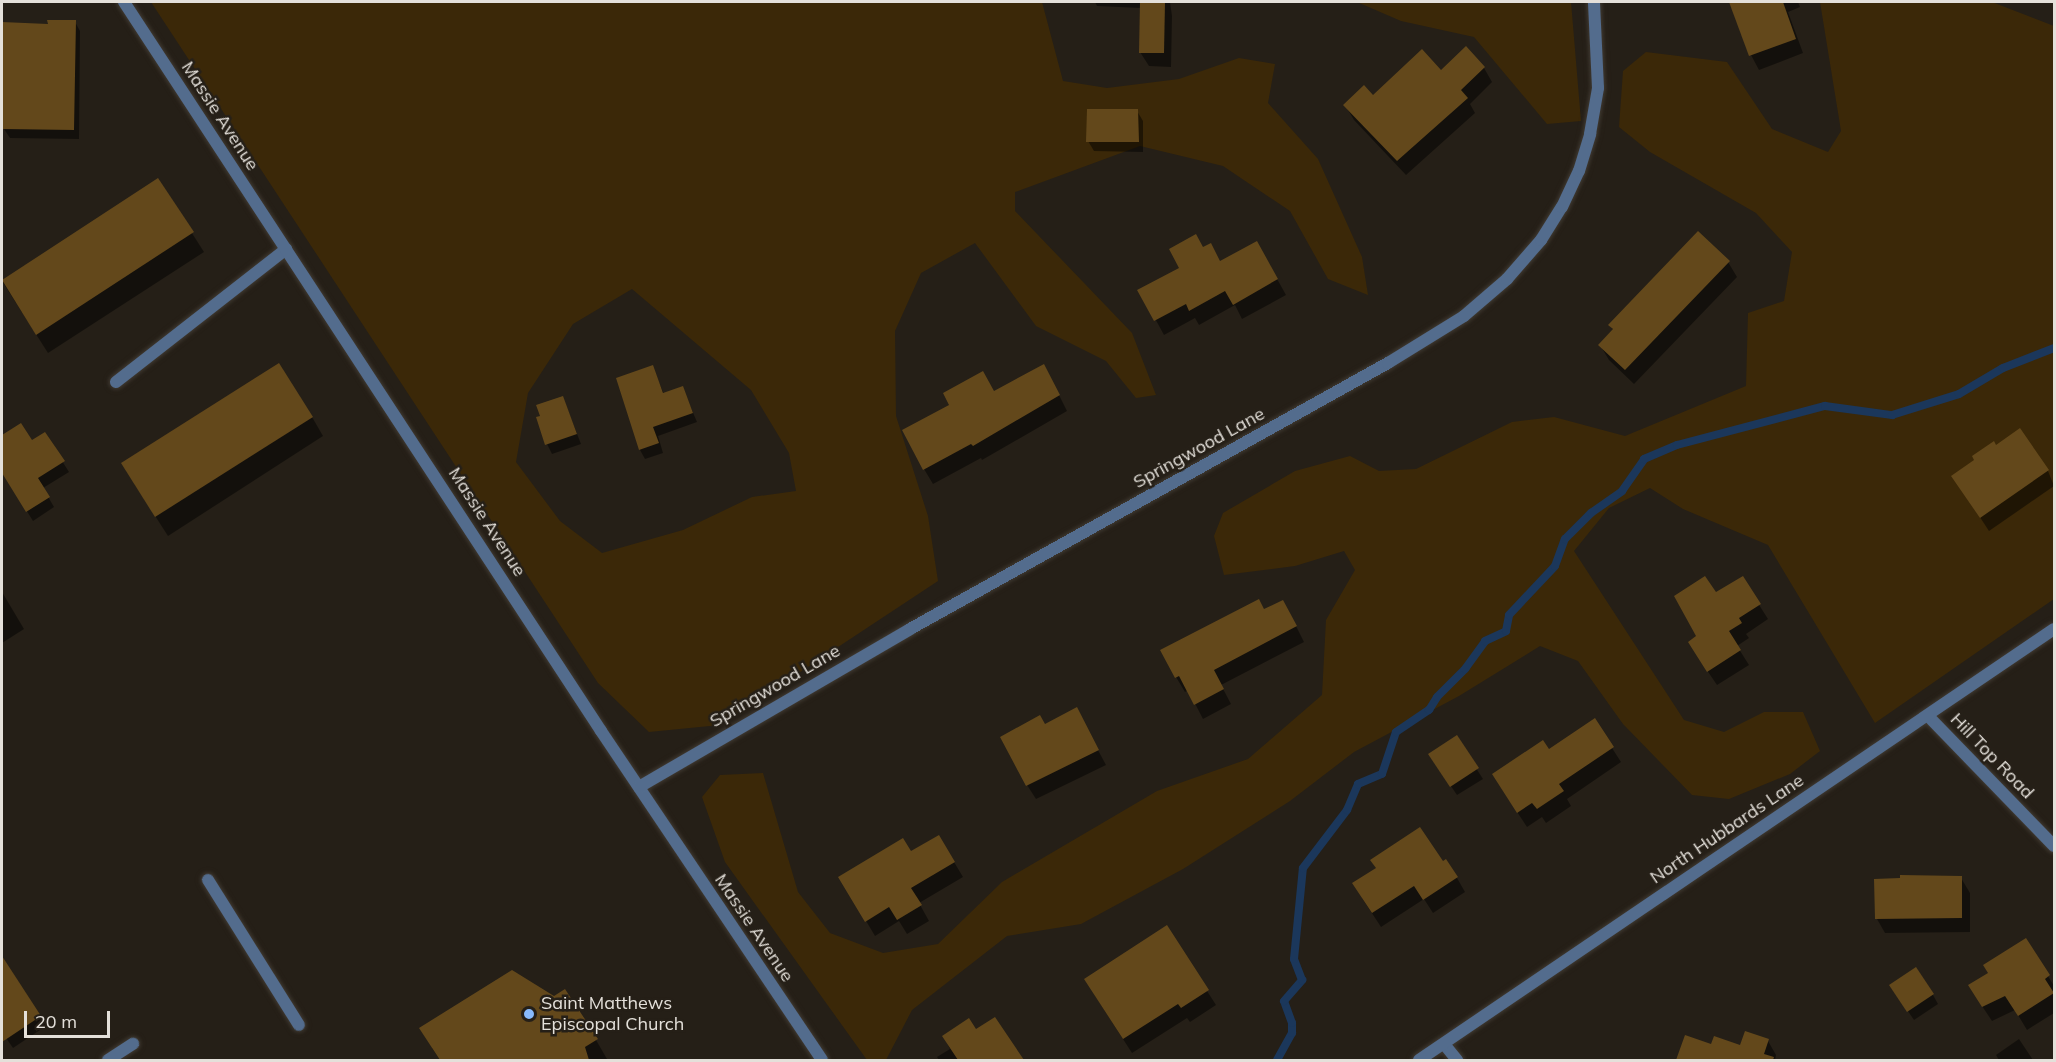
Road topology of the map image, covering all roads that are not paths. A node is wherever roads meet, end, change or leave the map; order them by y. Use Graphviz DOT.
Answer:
graph roads {
  1 [pos="124,2"];
  2 [pos="1594,2"];
  3 [pos="286,249"];
  4 [pos="116,382"];
  5 [pos="2055,629"];
  6 [pos="1928,716"];
  7 [pos="639,787"];
  8 [pos="2055,846"];
  9 [pos="208,880"];
  10 [pos="299,1025"];
  11 [pos="133,1044"];
  12 [pos="1444,1044"];
  13 [pos="108,1060"];
  14 [pos="822,1060"];
  15 [pos="1419,1060"];
  16 [pos="1457,1060"];
  1 -- 3 [label="street, Massie Avenue"];
  2 -- 7 [label="street, Springwood Lane"];
  3 -- 4 [label="street"];
  3 -- 7 [label="street, Massie Avenue"];
  5 -- 6 [label="street, North Hubbards Lane"];
  6 -- 8 [label="street, Hill Top Road"];
  6 -- 12 [label="street, North Hubbards Lane"];
  7 -- 14 [label="street, Massie Avenue"];
  9 -- 10 [label="street"];
  11 -- 13 [label="street"];
  12 -- 15 [label="street, North Hubbards Lane"];
  12 -- 16 [label="street"];
}
